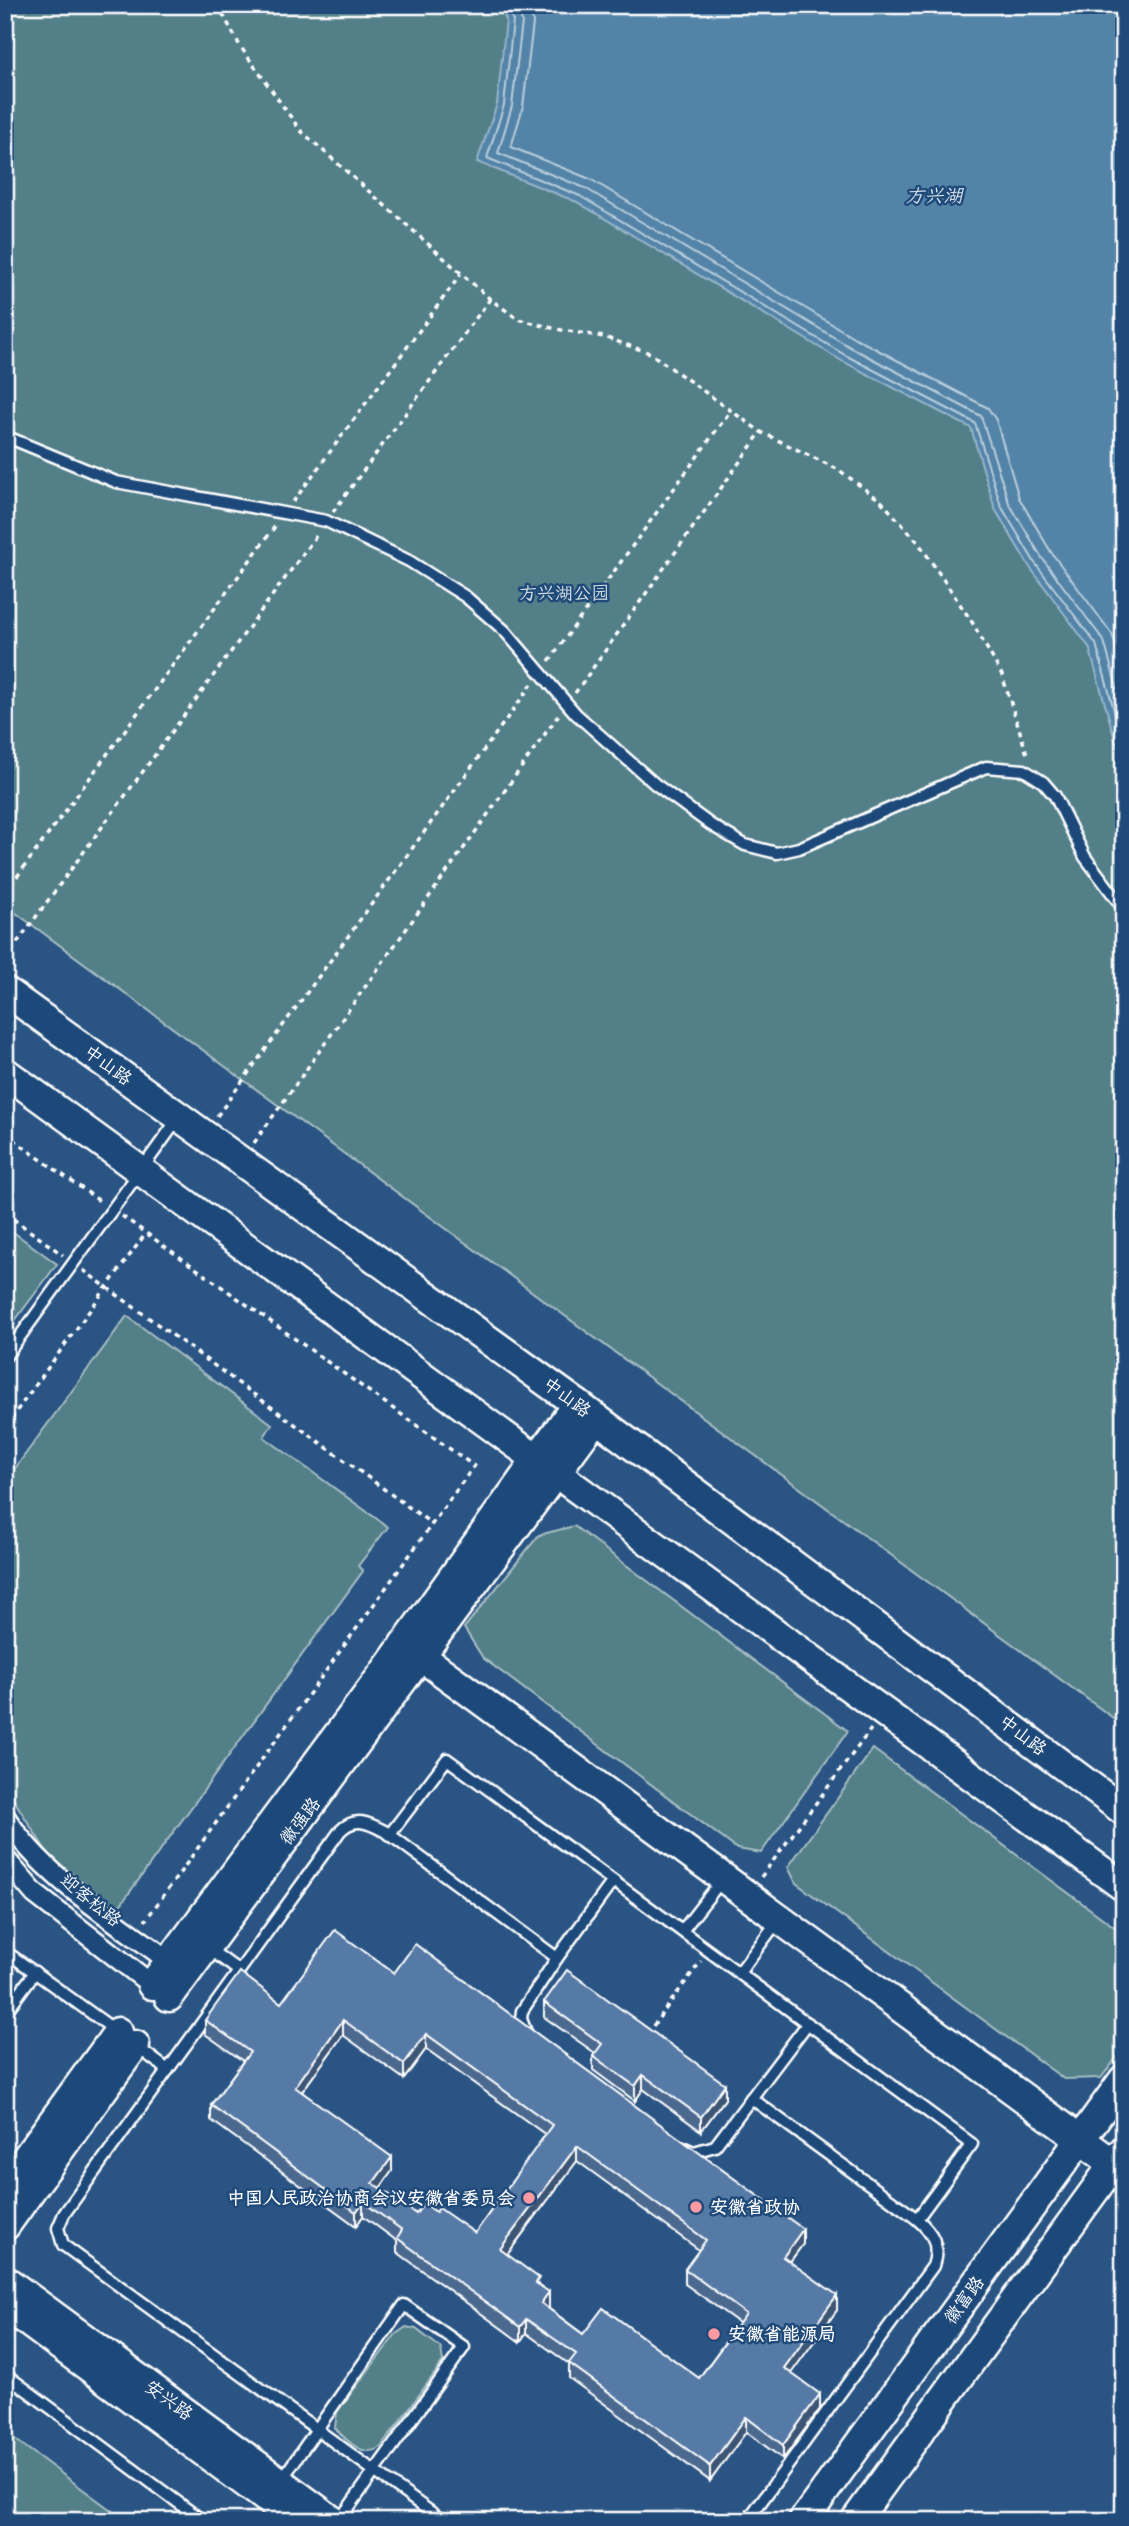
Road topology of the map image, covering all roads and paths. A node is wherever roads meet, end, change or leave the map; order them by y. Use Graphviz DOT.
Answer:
graph roads {
  1 [pos="218,5"];
  2 [pos="461,274"];
  3 [pos="490,299"];
  4 [pos="731,410"];
  5 [pos="761,432"];
  6 [pos="5,436"];
  7 [pos="283,516"];
  8 [pos="326,521"];
  9 [pos="540,672"];
  10 [pos="567,704"];
  11 [pos="1034,776"];
  12 [pos="5,893"];
  13 [pos="1124,909"];
  14 [pos="5,959"];
  15 [pos="11,999"];
  16 [pos="5,1072"];
  17 [pos="179,1117"];
  18 [pos="5,1134"];
  19 [pos="204,1135"];
  20 [pos="241,1162"];
  21 [pos="140,1171"];
  22 [pos="112,1210"];
  23 [pos="5,1213"];
  24 [pos="145,1233"];
  25 [pos="74,1263"];
  26 [pos="107,1287"];
  27 [pos="5,1357"];
  28 [pos="586,1411"];
  29 [pos="5,1427"];
  30 [pos="546,1466"];
  31 [pos="432,1524"];
  32 [pos="413,1651"];
  33 [pos="884,1712"];
  34 [pos="1124,1811"];
  35 [pos="5,1817"];
  36 [pos="388,1833"];
  37 [pos="5,1859"];
  38 [pos="724,1878"];
  39 [pos="613,1881"];
  40 [pos="1124,1887"];
  41 [pos="747,1895"];
  42 [pos="779,1919"];
  43 [pos="682,1931"];
  44 [pos="135,1936"];
  45 [pos="197,1940"];
  46 [pos="5,1951"];
  47 [pos="708,1951"];
  48 [pos="557,1958"];
  49 [pos="177,1968"];
  50 [pos="239,1971"];
  51 [pos="35,1972"];
  52 [pos="739,1973"];
  53 [pos="160,1991"];
  54 [pos="5,2013"];
  55 [pos="808,2023"];
  56 [pos="647,2034"];
  57 [pos="535,2038"];
  58 [pos="126,2039"];
  59 [pos="168,2070"];
  60 [pos="1124,2079"];
  61 [pos="751,2098"];
  62 [pos="1080,2139"];
  63 [pos="676,2141"];
  64 [pos="1119,2157"];
  65 [pos="5,2187"];
  66 [pos="917,2219"];
  67 [pos="5,2225"];
  68 [pos="5,2280"];
  69 [pos="5,2305"];
  70 [pos="5,2374"];
  71 [pos="316,2429"];
  72 [pos="375,2471"];
  73 [pos="274,2490"];
  74 [pos="203,2521"];
  75 [pos="297,2521"];
  76 [pos="333,2521"];
  77 [pos="339,2521"];
  78 [pos="443,2521"];
  79 [pos="747,2521"];
  80 [pos="803,2521"];
  81 [pos="855,2521"];
  1 -- 2 [label="path"];
  2 -- 3 [label="path"];
  2 -- 7 [label="path"];
  3 -- 4 [label="path"];
  3 -- 8 [label="path"];
  4 -- 5 [label="path"];
  4 -- 9 [label="path"];
  5 -- 10 [label="path"];
  5 -- 11 [label="path"];
  6 -- 7 [label="lane"];
  7 -- 8 [label="lane"];
  7 -- 12 [label="path"];
  8 -- 9 [label="lane"];
  8 -- 14 [label="path"];
  9 -- 10 [label="lane"];
  9 -- 19 [label="path"];
  10 -- 11 [label="lane"];
  10 -- 20 [label="path"];
  11 -- 13 [label="lane"];
  15 -- 17 [label="street, 中山路"];
  16 -- 21 [label="street"];
  17 -- 19 [label="street, 中山路"];
  17 -- 21 [label="lane"];
  18 -- 22 [label="path"];
  19 -- 20 [label="street, 中山路"];
  20 -- 28 [label="street, 中山路"];
  21 -- 22 [label="lane"];
  21 -- 30 [label="street"];
  22 -- 24 [label="path"];
  22 -- 25 [label="lane"];
  23 -- 25 [label="path"];
  24 -- 26 [label="path"];
  24 -- 31 [label="path"];
  25 -- 26 [label="path"];
  25 -- 27 [label="lane"];
  26 -- 29 [label="path"];
  26 -- 31 [label="path"];
  28 -- 30 [label="street, 徽强路"];
  28 -- 34 [label="street, 中山路"];
  30 -- 32 [label="street, 徽强路"];
  30 -- 33 [label="street"];
  31 -- 44 [label="path"];
  32 -- 38 [label="street"];
  32 -- 45 [label="street, 徽强路"];
  33 -- 40 [label="street"];
  33 -- 41 [label="path"];
  35 -- 44 [label="street, 迎客松路"];
  36 -- 39 [label="lane"];
  36 -- 48 [label="lane"];
  36 -- 50 [label="lane"];
  37 -- 53 [label="street, 迎客松路"];
  38 -- 41 [label="street"];
  38 -- 43 [label="lane"];
  39 -- 43 [label="lane"];
  39 -- 48 [label="lane"];
  41 -- 42 [label="street"];
  42 -- 52 [label="lane"];
  42 -- 62 [label="street"];
  43 -- 47 [label="lane"];
  44 -- 49 [label="street, 迎客松路"];
  45 -- 49 [label="street, 徽强路"];
  45 -- 50 [label="lane"];
  46 -- 51 [label="lane"];
  47 -- 52 [label="lane"];
  47 -- 56 [label="path"];
  48 -- 57 [label="lane"];
  49 -- 53 [label="street, 徽强路"];
  50 -- 59 [label="lane"];
  51 -- 54 [label="lane"];
  51 -- 58 [label="lane"];
  52 -- 55 [label="lane"];
  55 -- 61 [label="lane"];
  55 -- 66 [label="lane"];
  58 -- 59 [label="lane"];
  58 -- 65 [label="street"];
  58 -- 67 [label="street"];
  59 -- 71 [label="lane"];
  60 -- 62 [label="street, 徽富路"];
  61 -- 63 [label="lane"];
  61 -- 66 [label="lane"];
  62 -- 64 [label="street"];
  62 -- 80 [label="street, 徽富路"];
  64 -- 81 [label="street"];
  66 -- 79 [label="lane"];
  68 -- 73 [label="street, 安兴路"];
  69 -- 73 [label="street, 安兴路"];
  70 -- 74 [label="lane"];
  71 -- 72 [label="lane"];
  71 -- 72 [label="lane"];
  71 -- 73 [label="lane"];
  72 -- 77 [label="lane"];
  72 -- 78 [label="lane"];
  73 -- 75 [label="street, 安兴路"];
  73 -- 76 [label="street, 安兴路"];
}
